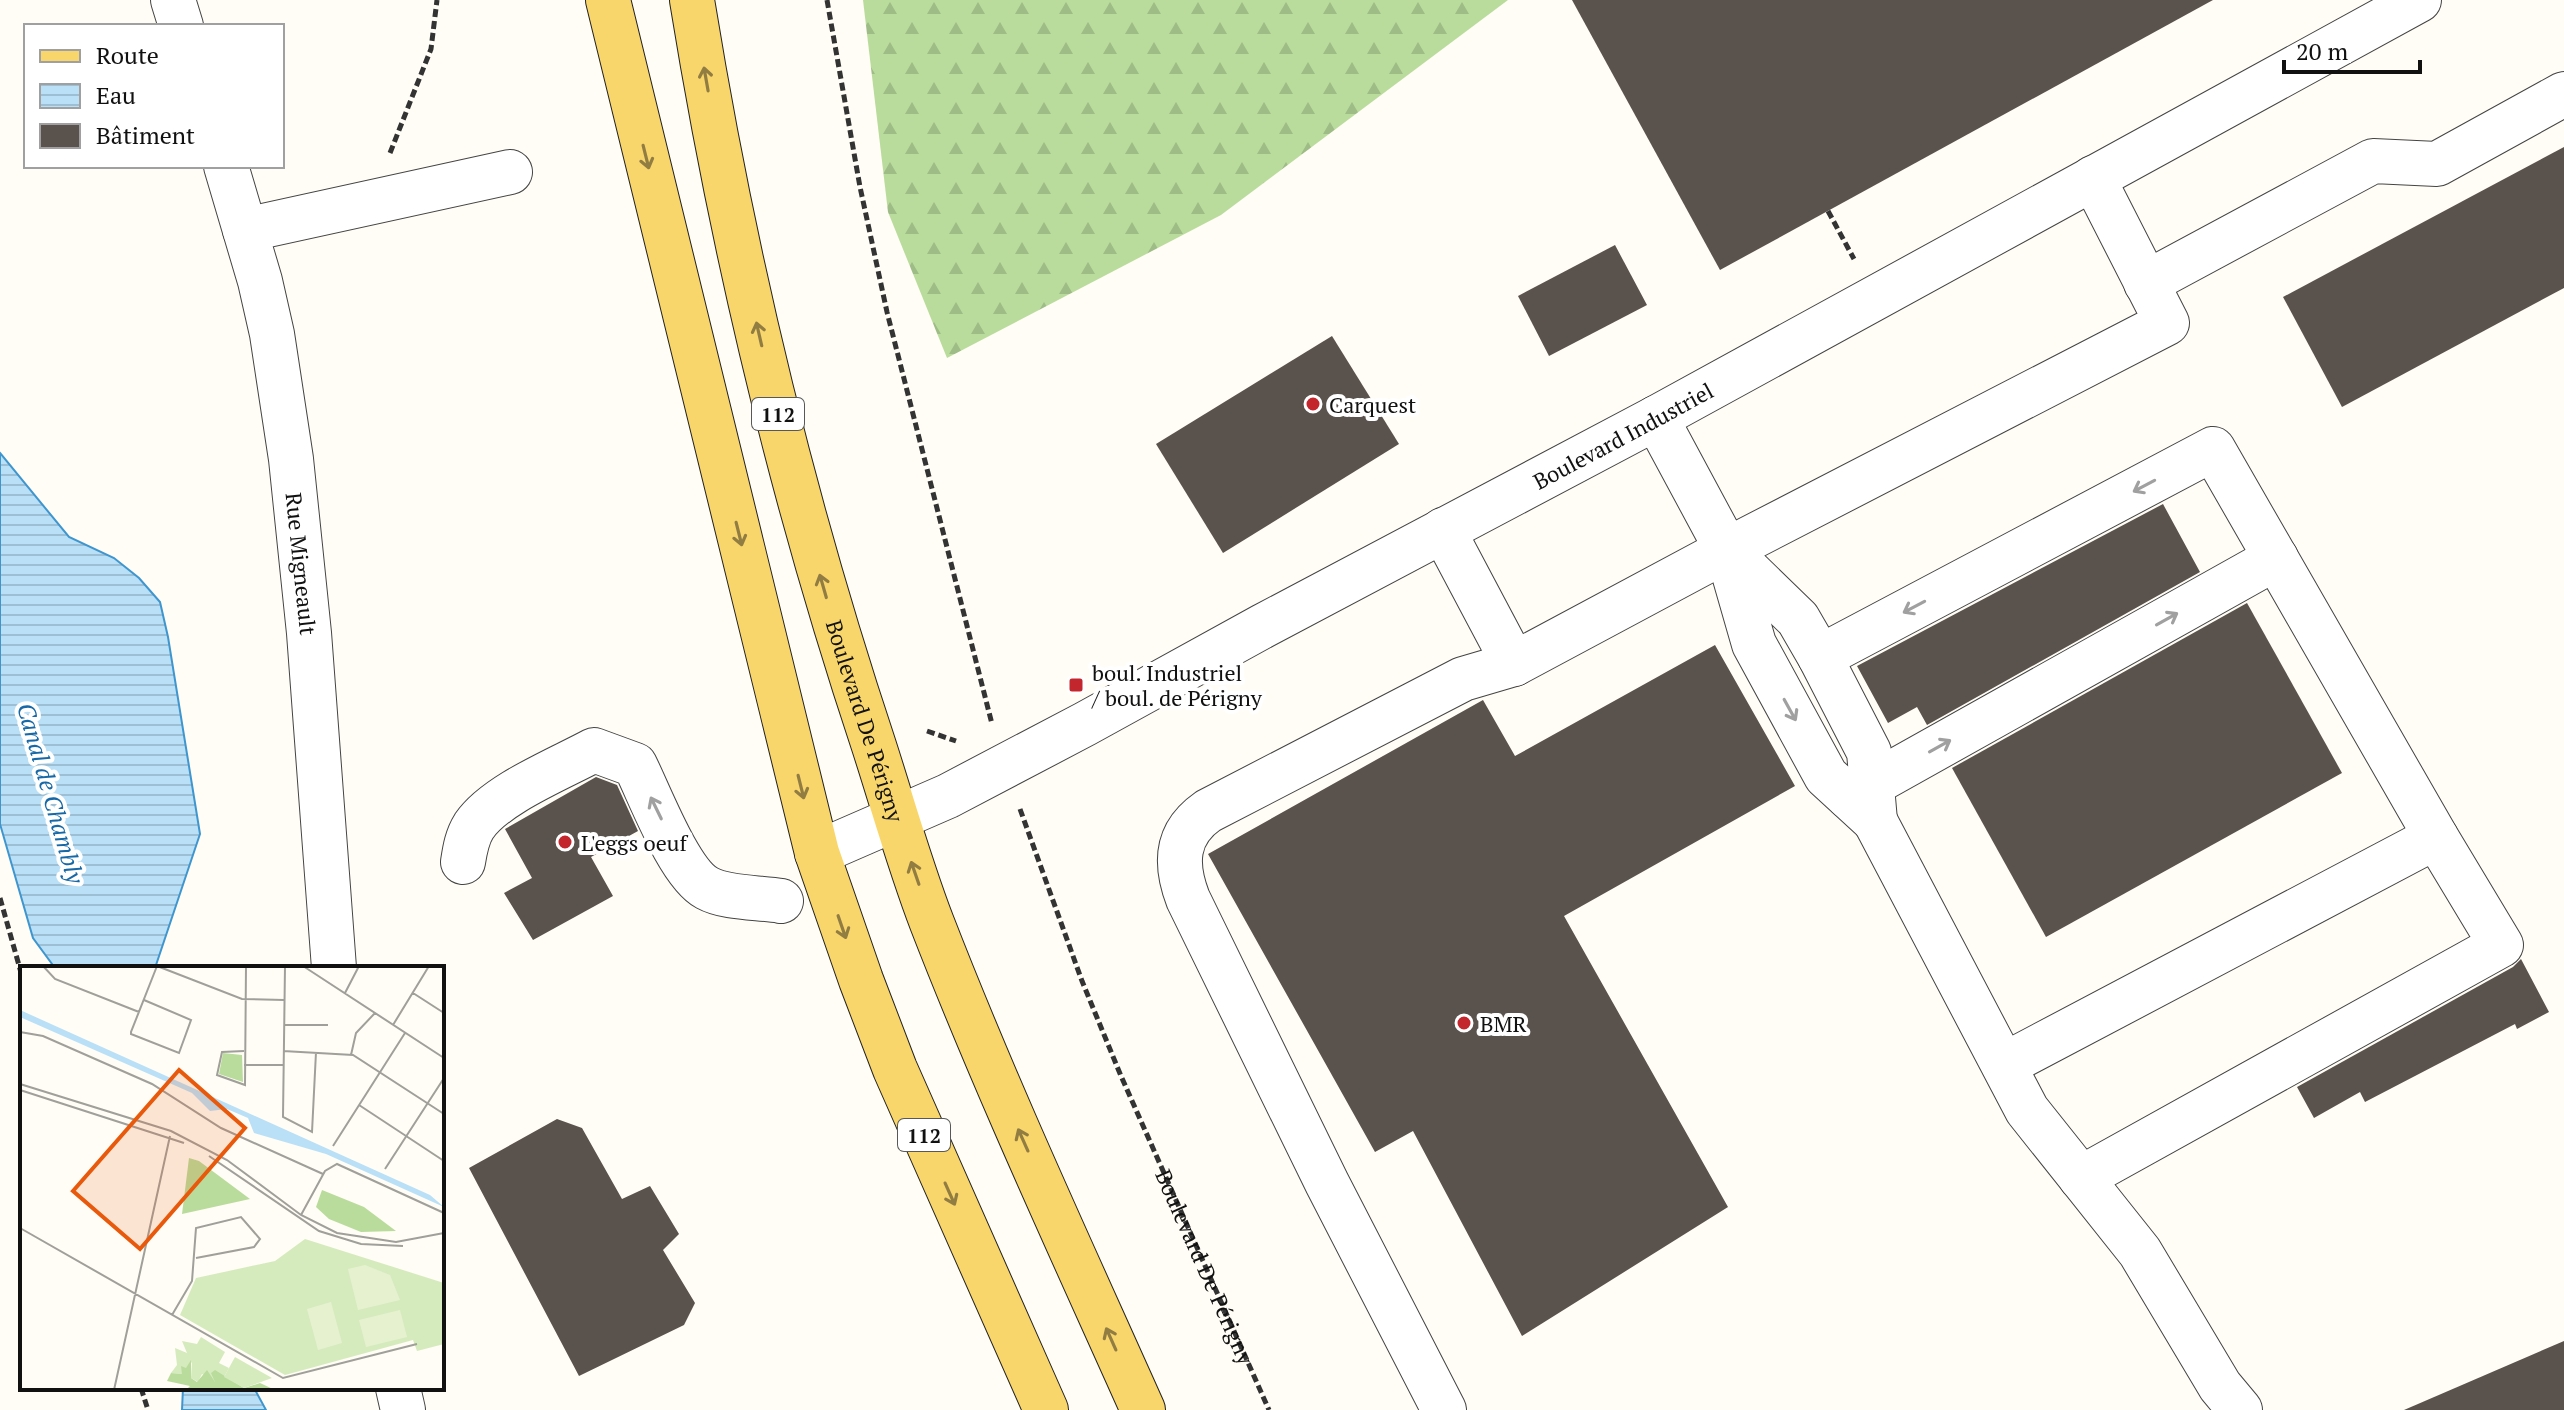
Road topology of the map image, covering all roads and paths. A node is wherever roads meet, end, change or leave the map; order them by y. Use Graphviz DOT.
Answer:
graph roads {
  1 [pos="173,0"];
  2 [pos="437,0"];
  3 [pos="608,0"];
  4 [pos="692,0"];
  5 [pos="827,0"];
  6 [pos="2419,0"];
  7 [pos="180,24"];
  8 [pos="2564,94"];
  9 [pos="227,168"];
  10 [pos="510,172"];
  11 [pos="2093,178"];
  12 [pos="371,203"];
  13 [pos="1828,211"];
  14 [pos="245,230"];
  15 [pos="1857,265"];
  16 [pos="2146,283"];
  17 [pos="1656,418"];
  18 [pos="1443,530"];
  19 [pos="1727,550"];
  20 [pos="2276,558"];
  21 [pos="1820,657"];
  22 [pos="1514,664"];
  23 [pos="994,729"];
  24 [pos="1866,800"];
  25 [pos="1021,810"];
  26 [pos="898,820"];
  27 [pos="2436,837"];
  28 [pos="817,853"];
  29 [pos="463,862"];
  30 [pos="0,898"];
  31 [pos="781,901"];
  32 [pos="334,966"];
  33 [pos="20,969"];
  34 [pos="2004,1065"];
  35 [pos="2081,1178"];
  36 [pos="142,1390"];
  37 [pos="398,1390"];
  38 [pos="148,1410"];
  39 [pos="403,1410"];
  40 [pos="1046,1410"];
  41 [pos="1143,1410"];
  42 [pos="1269,1410"];
  43 [pos="1444,1410"];
  44 [pos="2240,1410"];
  1 -- 7 [label="street"];
  2 -- 12 [label="path"];
  3 -- 28 [label="main road, 112, one-way"];
  26 -- 4 [label="main road, Boulevard De Périgny / 112, one-way"];
  5 -- 23 [label="path"];
  6 -- 11 [label="street, Boulevard Industriel"];
  8 -- 16 [label="street"];
  9 -- 14 [label="street, Rue Migneault"];
  10 -- 12 [label="street"];
  11 -- 16 [label="street"];
  11 -- 17 [label="street, Boulevard Industriel"];
  12 -- 14 [label="street"];
  13 -- 15 [label="path"];
  14 -- 32 [label="street, Rue Migneault"];
  16 -- 19 [label="street"];
  17 -- 18 [label="street, Boulevard Industriel"];
  17 -- 19 [label="street"];
  18 -- 22 [label="street"];
  18 -- 26 [label="street, Boulevard Industriel"];
  19 -- 21 [label="street"];
  19 -- 22 [label="street"];
  19 -- 24 [label="street, one-way"];
  20 -- 21 [label="street, one-way"];
  24 -- 20 [label="street, one-way"];
  20 -- 27 [label="street"];
  21 -- 24 [label="street"];
  22 -- 43 [label="street"];
  24 -- 34 [label="street"];
  25 -- 42 [label="path, Boulevard De Périgny"];
  26 -- 28 [label="street, Boulevard Industriel"];
  41 -- 26 [label="main road, Boulevard De Périgny / 112, one-way"];
  27 -- 34 [label="street"];
  27 -- 35 [label="street"];
  28 -- 40 [label="main road, 112, one-way"];
  31 -- 29 [label="street, one-way"];
  30 -- 33 [label="path"];
  34 -- 35 [label="street"];
  35 -- 44 [label="street"];
  36 -- 38 [label="path"];
  37 -- 39 [label="street"];
}
